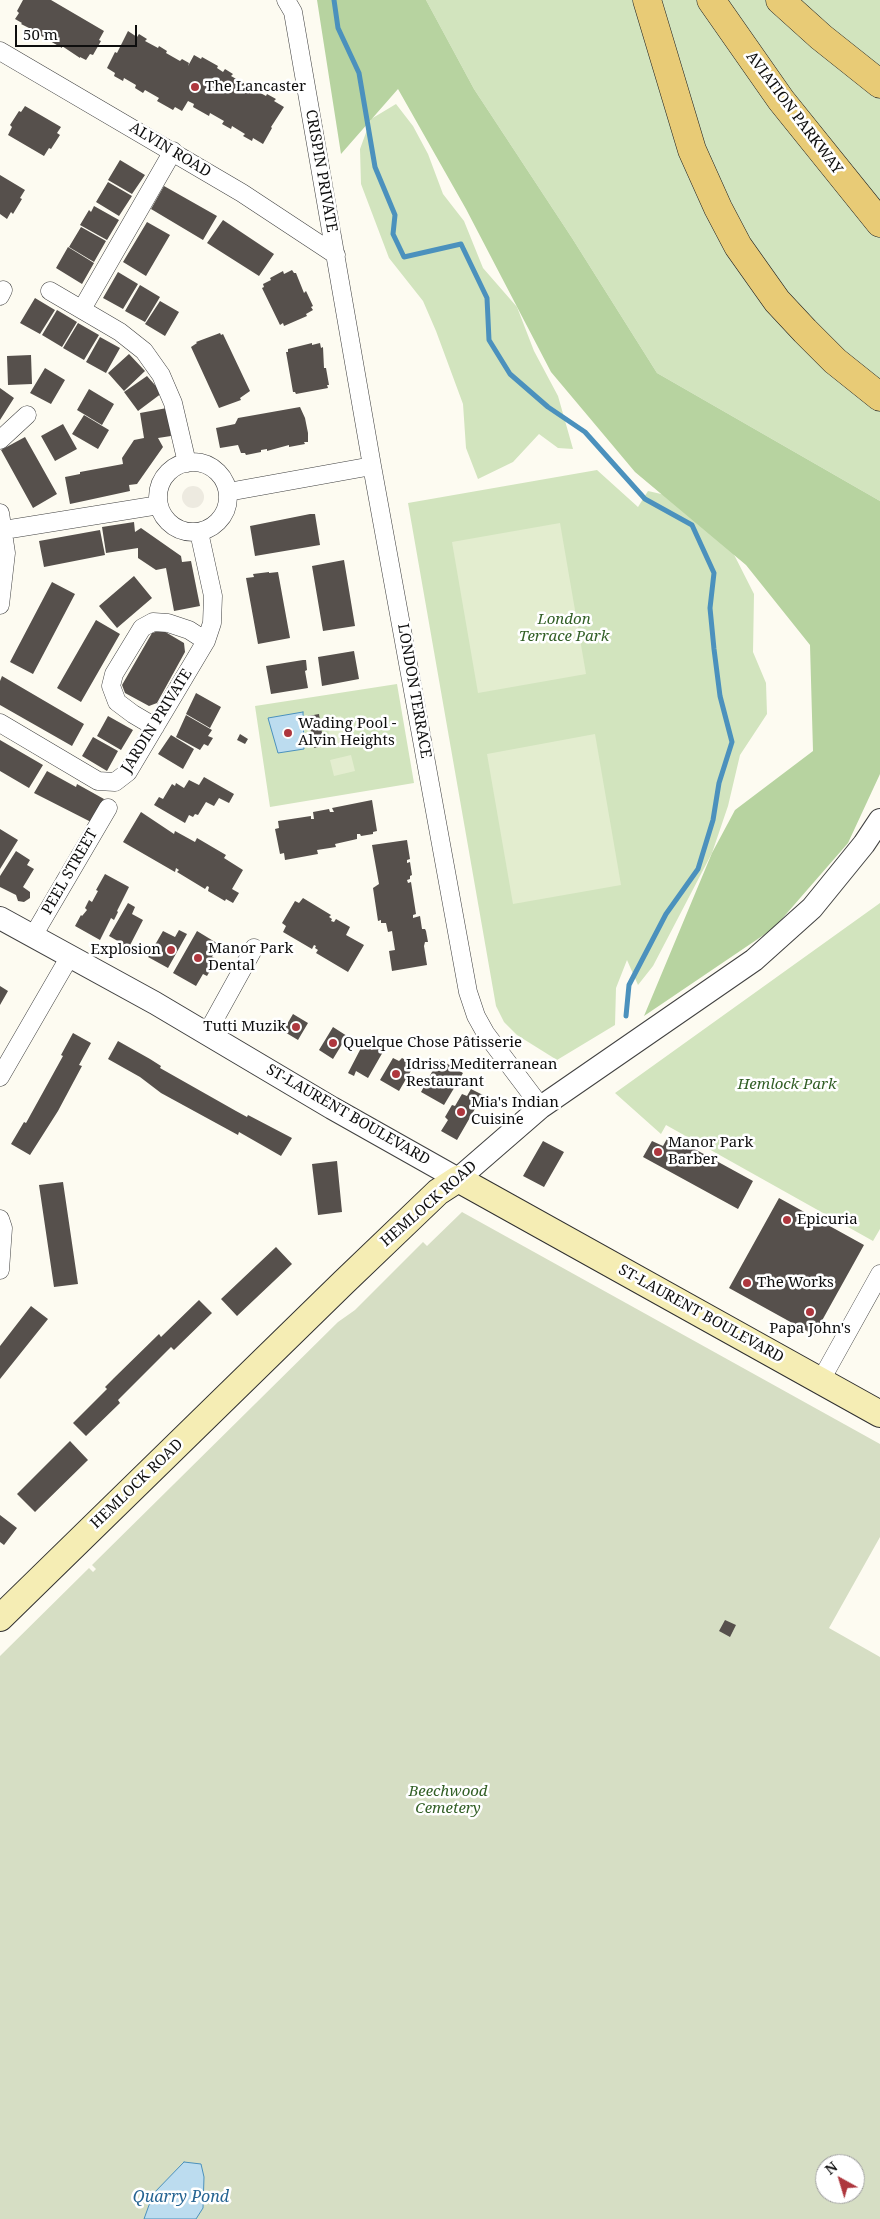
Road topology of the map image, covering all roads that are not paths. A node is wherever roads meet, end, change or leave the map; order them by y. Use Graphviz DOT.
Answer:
graph roads {
  1 [pos="286,0"];
  2 [pos="647,0"];
  3 [pos="712,0"];
  4 [pos="780,0"];
  5 [pos="0,51"];
  6 [pos="880,84"];
  7 [pos="173,151"];
  8 [pos="880,224"];
  9 [pos="336,254"];
  10 [pos="50,291"];
  11 [pos="82,309"];
  12 [pos="880,397"];
  13 [pos="27,415"];
  14 [pos="0,440"];
  15 [pos="186,463"];
  16 [pos="372,466"];
  17 [pos="228,492"];
  18 [pos="159,505"];
  19 [pos="0,513"];
  20 [pos="4,530"];
  21 [pos="199,532"];
  22 [pos="0,605"];
  23 [pos="206,641"];
  24 [pos="0,723"];
  25 [pos="155,727"];
  26 [pos="108,808"];
  27 [pos="880,820"];
  28 [pos="0,918"];
  29 [pos="33,936"];
  30 [pos="254,948"];
  31 [pos="70,956"];
  32 [pos="207,1033"];
  33 [pos="0,1077"];
  34 [pos="541,1107"];
  35 [pos="458,1179"];
  36 [pos="0,1219"];
  37 [pos="0,1270"];
  38 [pos="880,1274"];
  39 [pos="820,1380"];
  40 [pos="880,1414"];
  41 [pos="3,1609"];
  1 -- 9 [label="street, CRISPIN PRIVATE"];
  2 -- 12 [label="main road"];
  3 -- 8 [label="main road, AVIATION PARKWAY"];
  4 -- 6 [label="main road"];
  5 -- 7 [label="street, ALVIN ROAD"];
  7 -- 9 [label="street, ALVIN ROAD"];
  7 -- 11 [label="street"];
  9 -- 16 [label="street, LONDON TERRACE"];
  10 -- 11 [label="street"];
  11 -- 15 [label="street"];
  13 -- 14 [label="street"];
  15 -- 17 [label="street"];
  15 -- 18 [label="street"];
  16 -- 17 [label="street"];
  16 -- 34 [label="street, LONDON TERRACE"];
  17 -- 21 [label="street"];
  18 -- 20 [label="street"];
  18 -- 21 [label="street"];
  19 -- 20 [label="street"];
  20 -- 22 [label="street"];
  21 -- 23 [label="street, JARDIN PRIVATE"];
  23 -- 25 [label="street, JARDIN PRIVATE"];
  23 -- 25 [label="street"];
  24 -- 25 [label="street, JARDIN PRIVATE"];
  26 -- 29 [label="street, PEEL STREET"];
  27 -- 34 [label="street, HEMLOCK ROAD"];
  28 -- 29 [label="street, ST-LAURENT BOULEVARD"];
  29 -- 31 [label="street, ST-LAURENT BOULEVARD"];
  30 -- 32 [label="street"];
  31 -- 32 [label="street, ST-LAURENT BOULEVARD"];
  31 -- 33 [label="street"];
  32 -- 35 [label="street, ST-LAURENT BOULEVARD"];
  34 -- 35 [label="street, HEMLOCK ROAD"];
  35 -- 39 [label="main road, ST-LAURENT BOULEVARD"];
  35 -- 41 [label="main road, HEMLOCK ROAD"];
  36 -- 37 [label="street"];
  38 -- 39 [label="street"];
  39 -- 40 [label="main road, ST-LAURENT BOULEVARD"];
}
